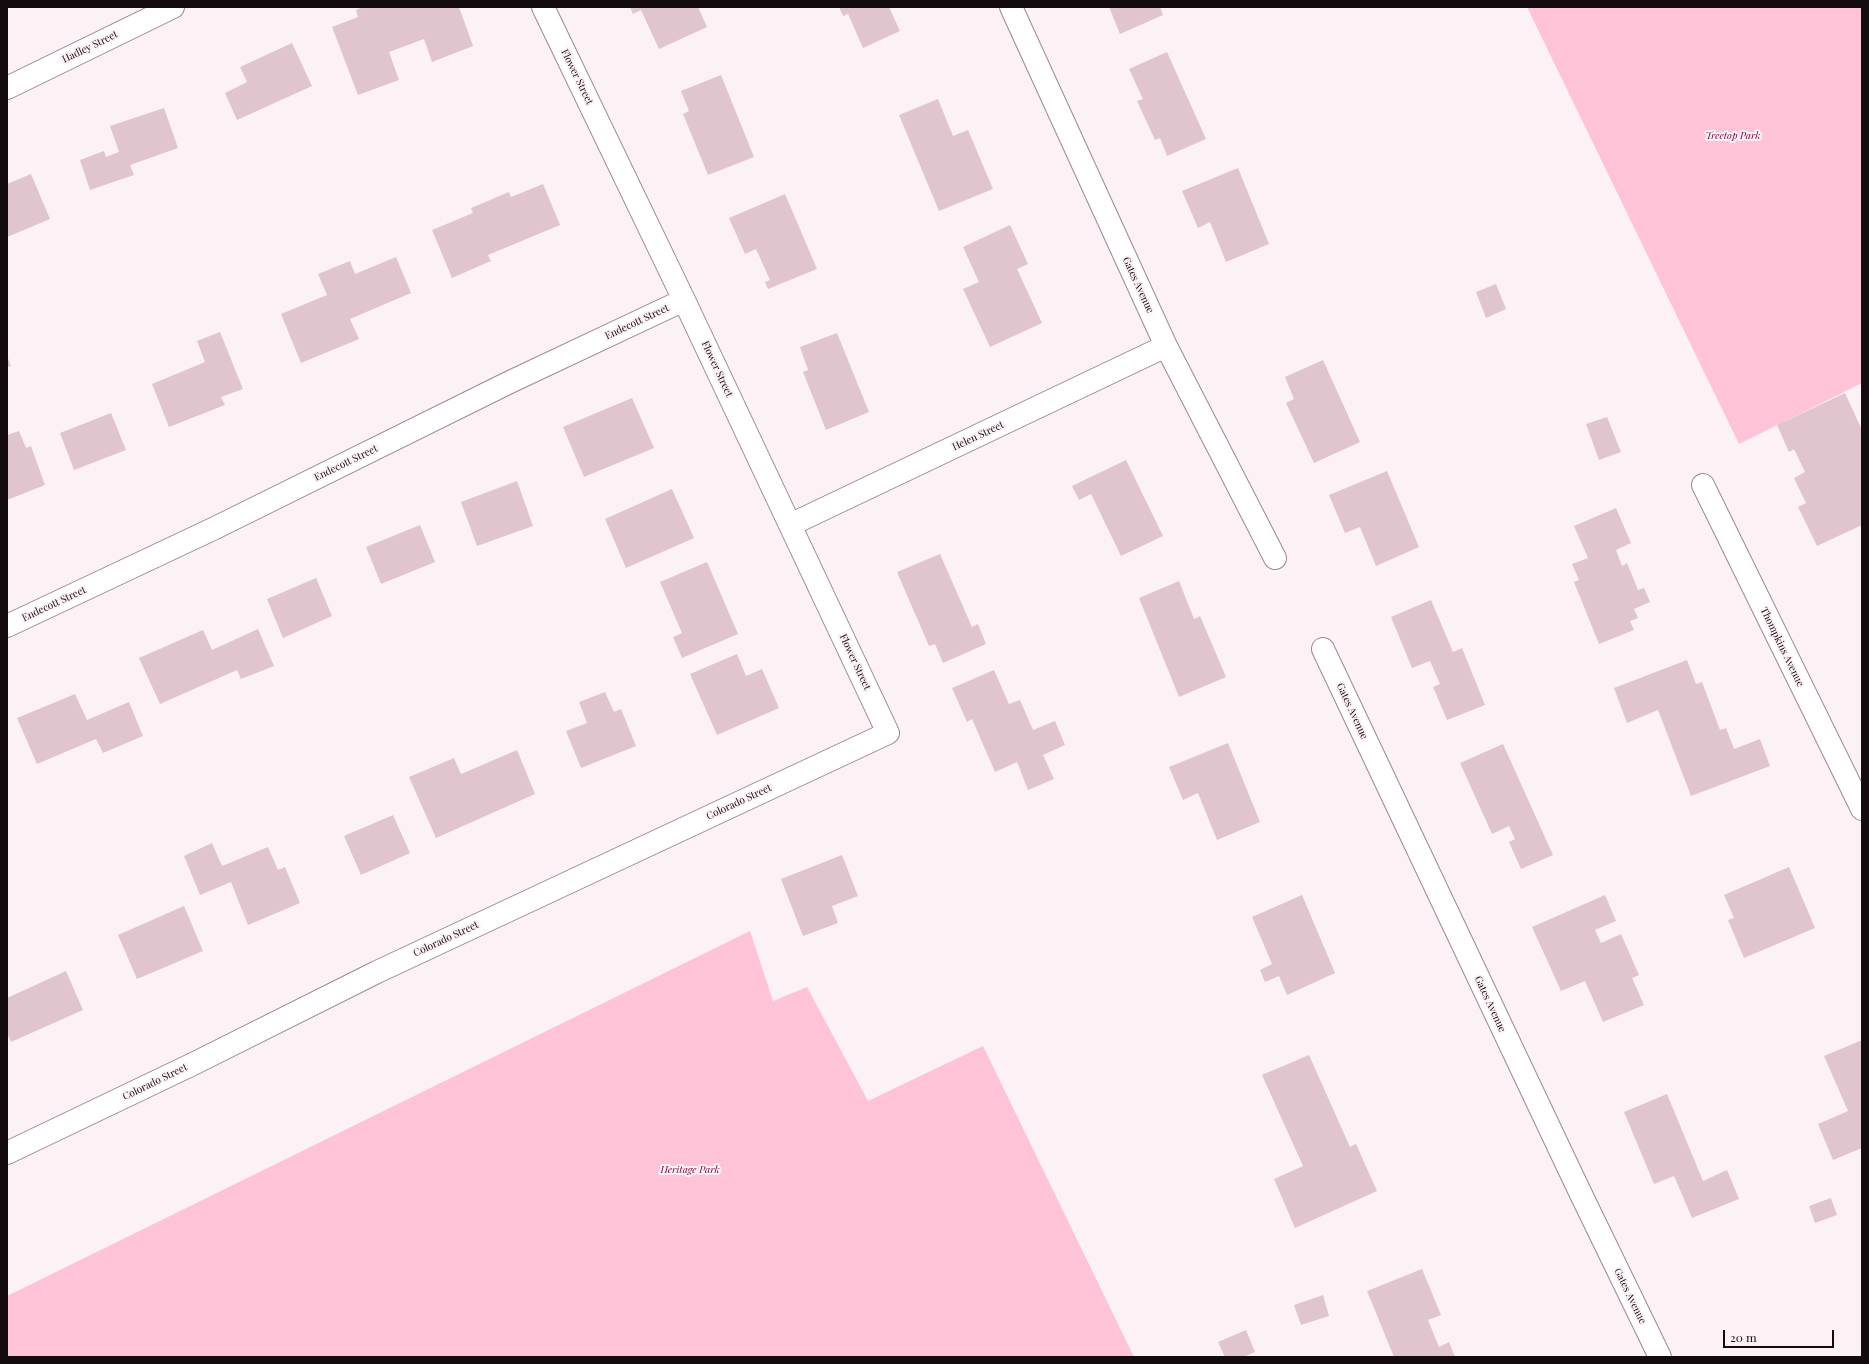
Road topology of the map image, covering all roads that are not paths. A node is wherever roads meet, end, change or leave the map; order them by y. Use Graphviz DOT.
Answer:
graph roads {
  1 [pos="173,7"];
  2 [pos="543,7"];
  3 [pos="1011,7"];
  4 [pos="7,88"];
  5 [pos="684,300"];
  6 [pos="1166,346"];
  7 [pos="1703,485"];
  8 [pos="790,525"];
  9 [pos="1275,558"];
  10 [pos="7,626"];
  11 [pos="1323,650"];
  12 [pos="888,733"];
  13 [pos="1862,809"];
  14 [pos="7,1153"];
  15 [pos="1660,1357"];
  1 -- 4 [label="street, Hadley Street"];
  2 -- 5 [label="street, Flower Street"];
  3 -- 6 [label="street, Gates Avenue"];
  5 -- 8 [label="street, Flower Street"];
  5 -- 10 [label="street, Endecott Street"];
  6 -- 8 [label="street, Helen Street"];
  6 -- 9 [label="street, Gates Avenue"];
  7 -- 13 [label="street, Thompkins Avenue"];
  8 -- 12 [label="street, Flower Street"];
  11 -- 15 [label="street, Gates Avenue"];
  12 -- 14 [label="street, Colorado Street"];
}
